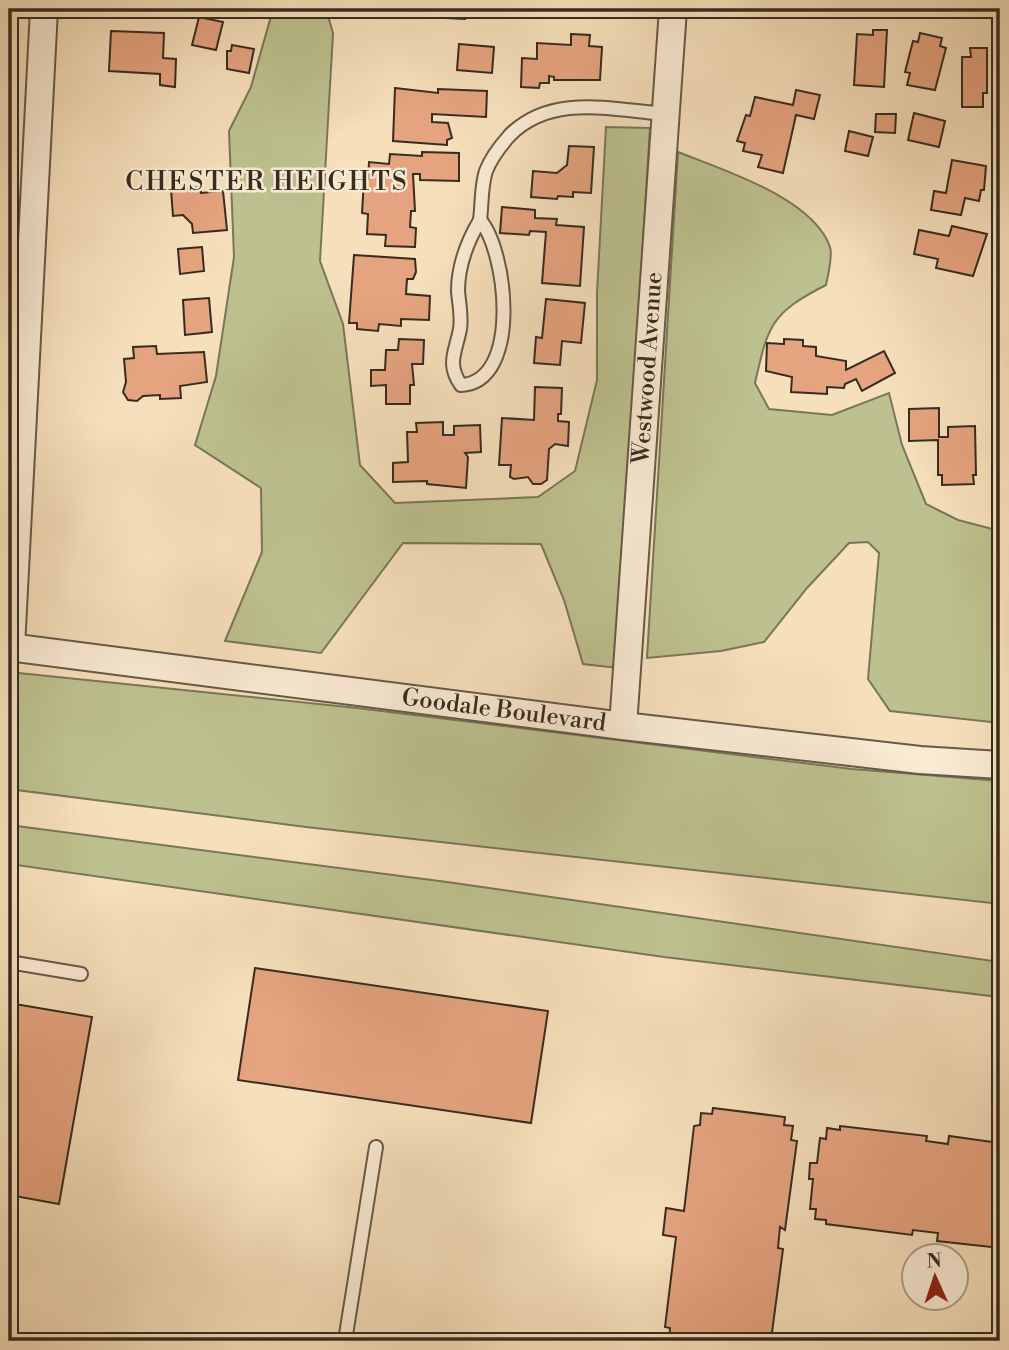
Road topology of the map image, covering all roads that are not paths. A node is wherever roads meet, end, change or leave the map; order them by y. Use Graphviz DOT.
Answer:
graph roads {
  1 [pos="44,9"];
  2 [pos="673,9"];
  3 [pos="666,114"];
  4 [pos="480,220"];
  5 [pos="10,647"];
  6 [pos="623,726"];
  7 [pos="1000,765"];
  8 [pos="9,962"];
  9 [pos="81,974"];
  10 [pos="376,1147"];
  11 [pos="345,1341"];
  1 -- 5 [label="street"];
  2 -- 3 [label="street, Westwood Avenue"];
  3 -- 4 [label="lane"];
  3 -- 6 [label="street, Westwood Avenue"];
  4 -- 4 [label="lane"];
  5 -- 6 [label="street, Goodale Boulevard"];
  6 -- 7 [label="street, Goodale Boulevard"];
  8 -- 9 [label="lane"];
  10 -- 11 [label="lane"];
}
